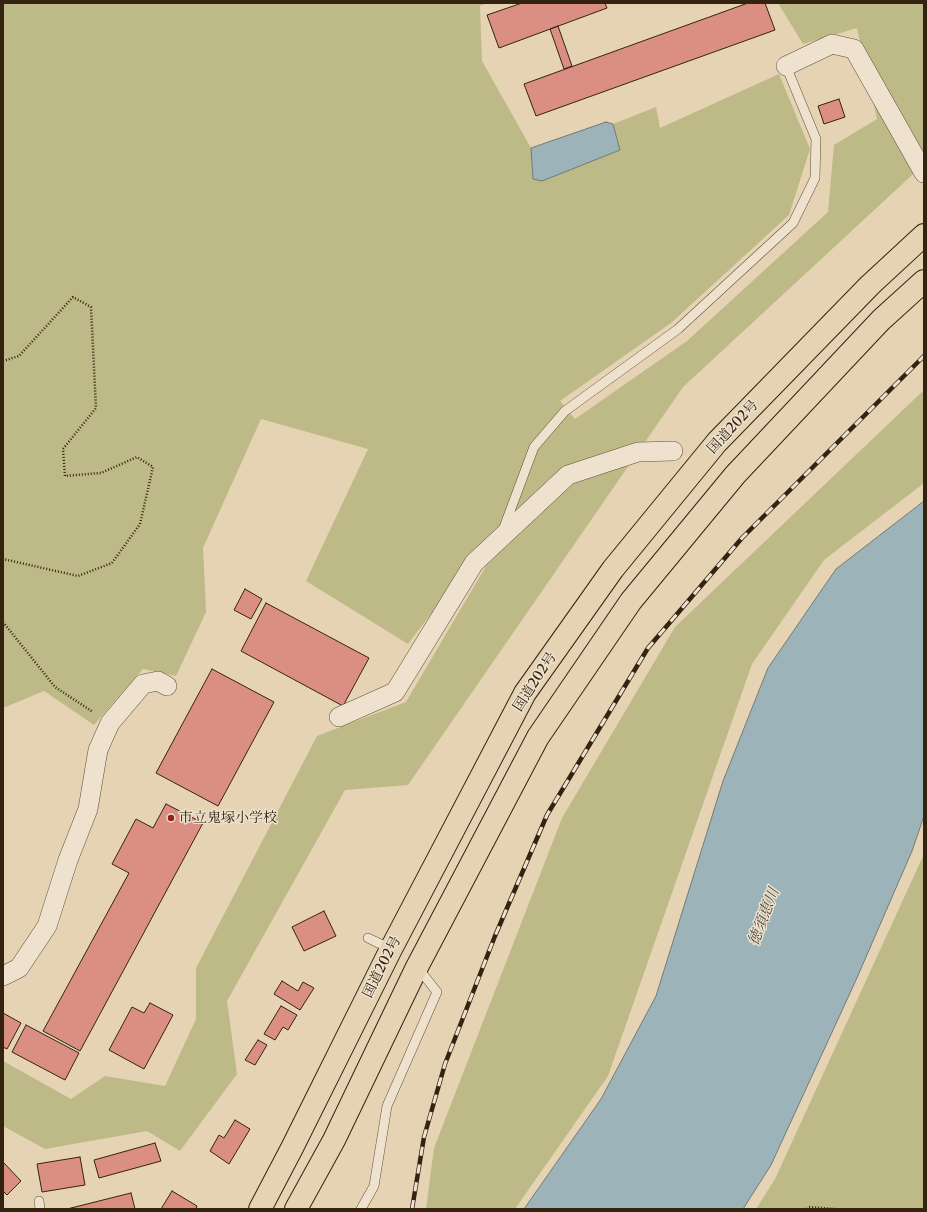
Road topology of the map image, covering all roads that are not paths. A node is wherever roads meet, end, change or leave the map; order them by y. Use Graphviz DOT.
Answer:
graph roads {
  1 [pos="786,66"];
  2 [pos="924,173"];
  3 [pos="924,235"];
  4 [pos="924,281"];
  5 [pos="673,451"];
  6 [pos="500,537"];
  7 [pos="167,686"];
  8 [pos="339,717"];
  9 [pos="368,938"];
  10 [pos="391,949"];
  11 [pos="417,967"];
  12 [pos="3,976"];
  13 [pos="260,1209"];
  14 [pos="296,1209"];
  15 [pos="360,1209"];
  1 -- 2 [label="street"];
  1 -- 6 [label="lane"];
  3 -- 10 [label="highway, 国道202号"];
  4 -- 11 [label="highway"];
  5 -- 6 [label="street"];
  6 -- 8 [label="street"];
  7 -- 12 [label="street"];
  9 -- 10 [label="lane"];
  10 -- 13 [label="highway, 国道202号"];
  11 -- 14 [label="highway"];
  11 -- 15 [label="lane"];
}
